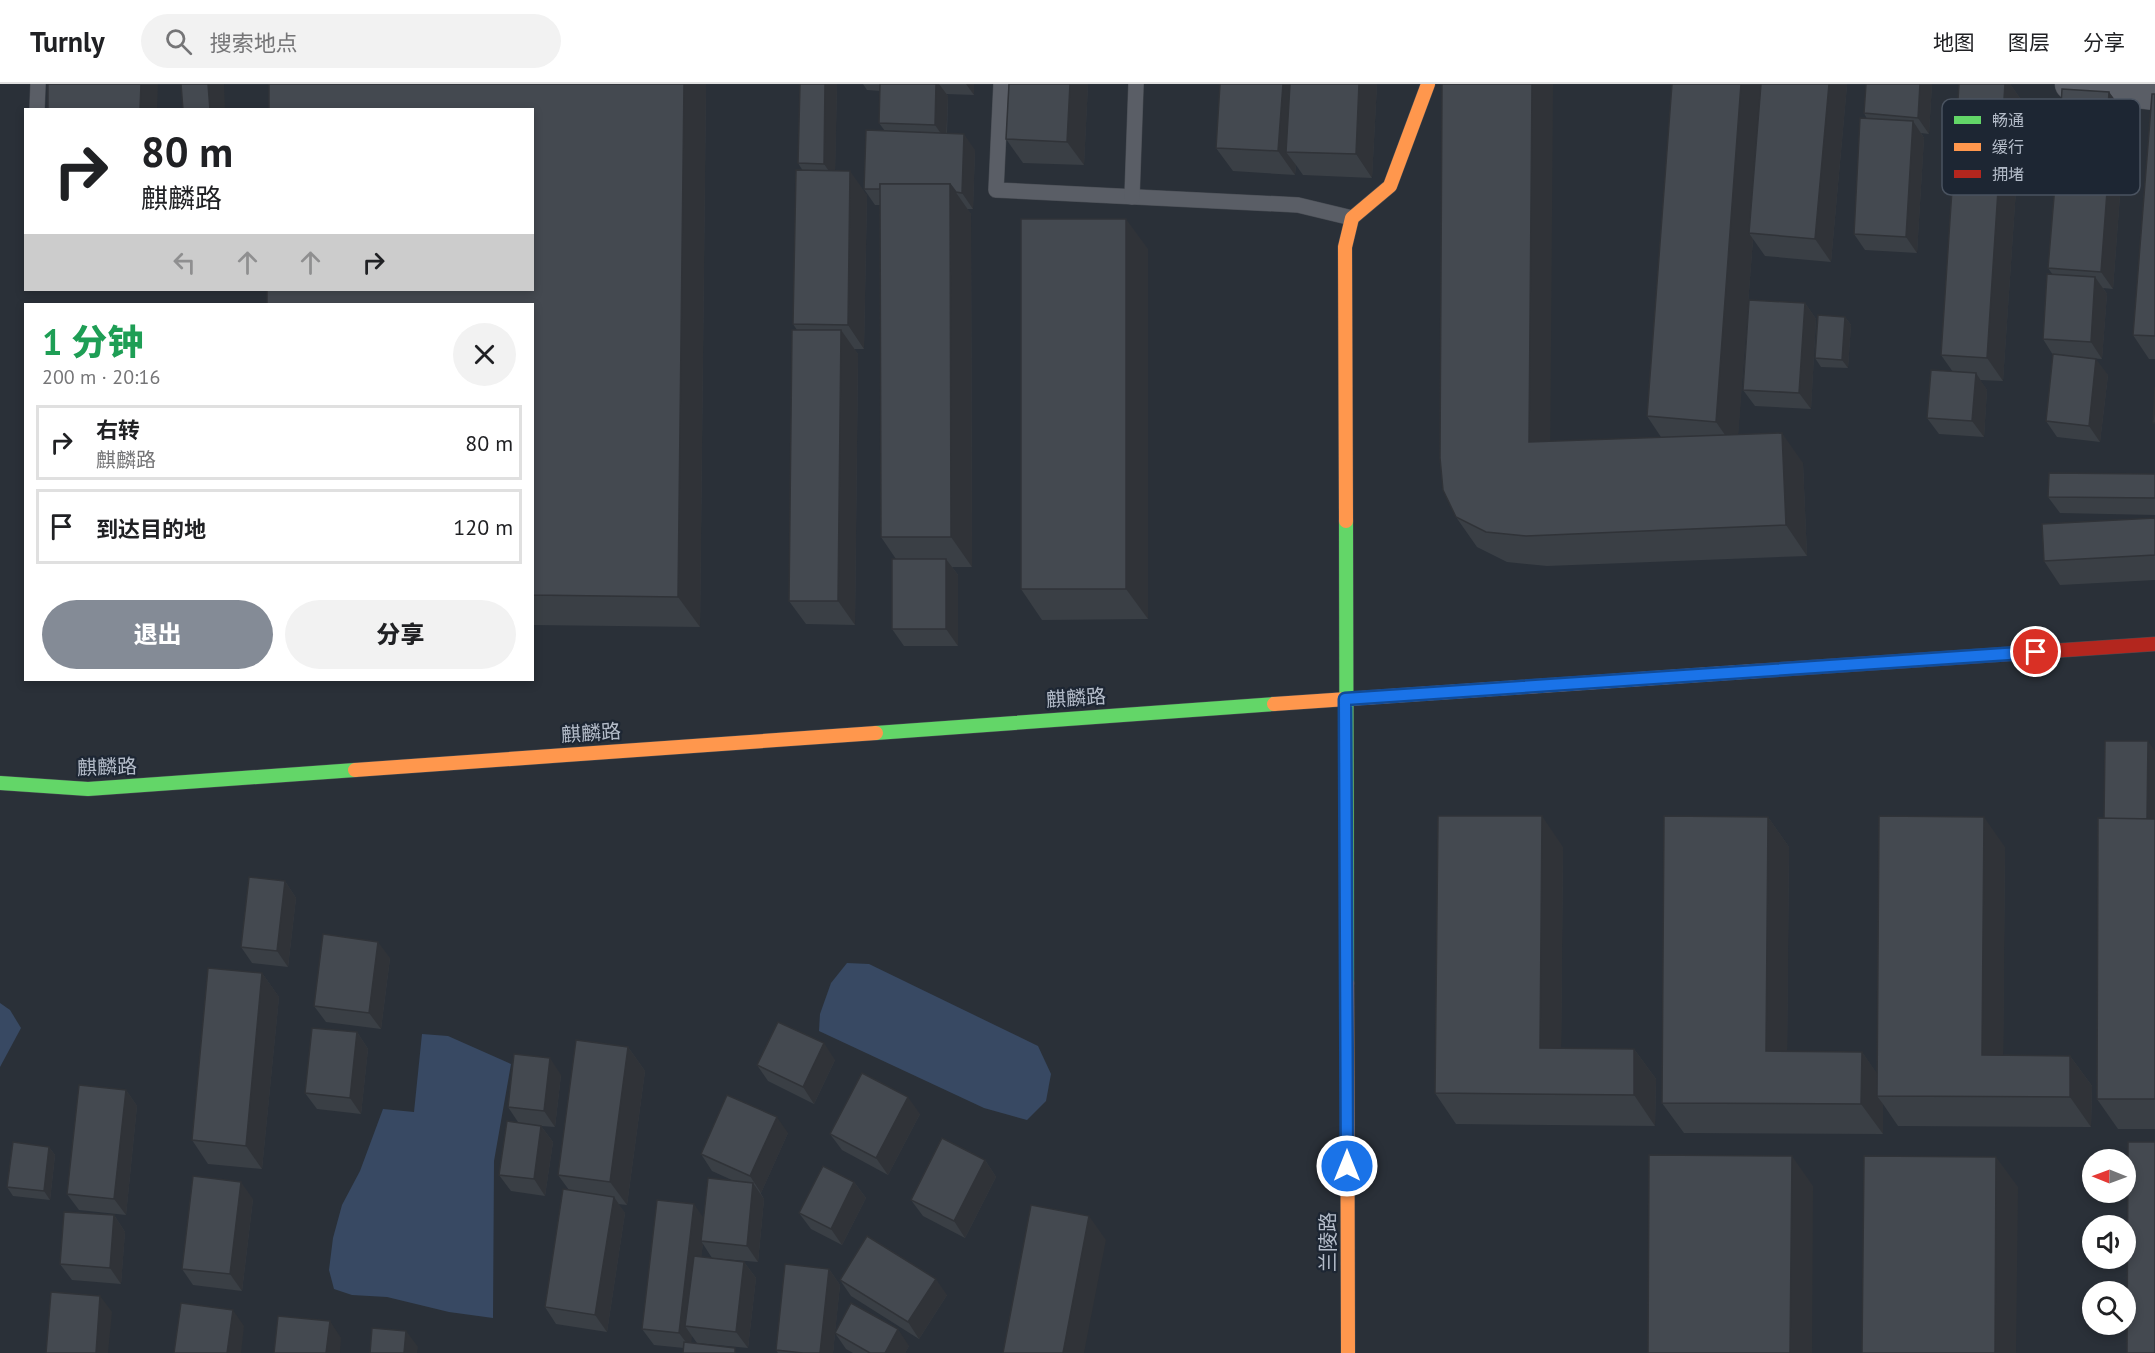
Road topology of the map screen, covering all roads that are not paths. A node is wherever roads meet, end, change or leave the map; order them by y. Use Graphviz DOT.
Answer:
graph roads {
  1 [pos="38,84"];
  2 [pos="1001,84"];
  3 [pos="1136,84"];
  4 [pos="1428,84"];
  5 [pos="2071,84"];
  6 [pos="2155,94"];
  7 [pos="37,108"];
  8 [pos="1132,197"];
  9 [pos="1352,218"];
  10 [pos="2155,644"];
  11 [pos="1345,699"];
  12 [pos="0,783"];
  13 [pos="1348,1353"];
  1 -- 7 [label="lane"];
  2 -- 8 [label="lane"];
  3 -- 8 [label="lane"];
  4 -- 9 [label="street"];
  5 -- 6 [label="street"];
  8 -- 9 [label="lane"];
  9 -- 11 [label="street, 兰陵路"];
  10 -- 11 [label="street, 麒麟路"];
  11 -- 12 [label="street, 麒麟路"];
  11 -- 13 [label="street, 兰陵路"];
}
